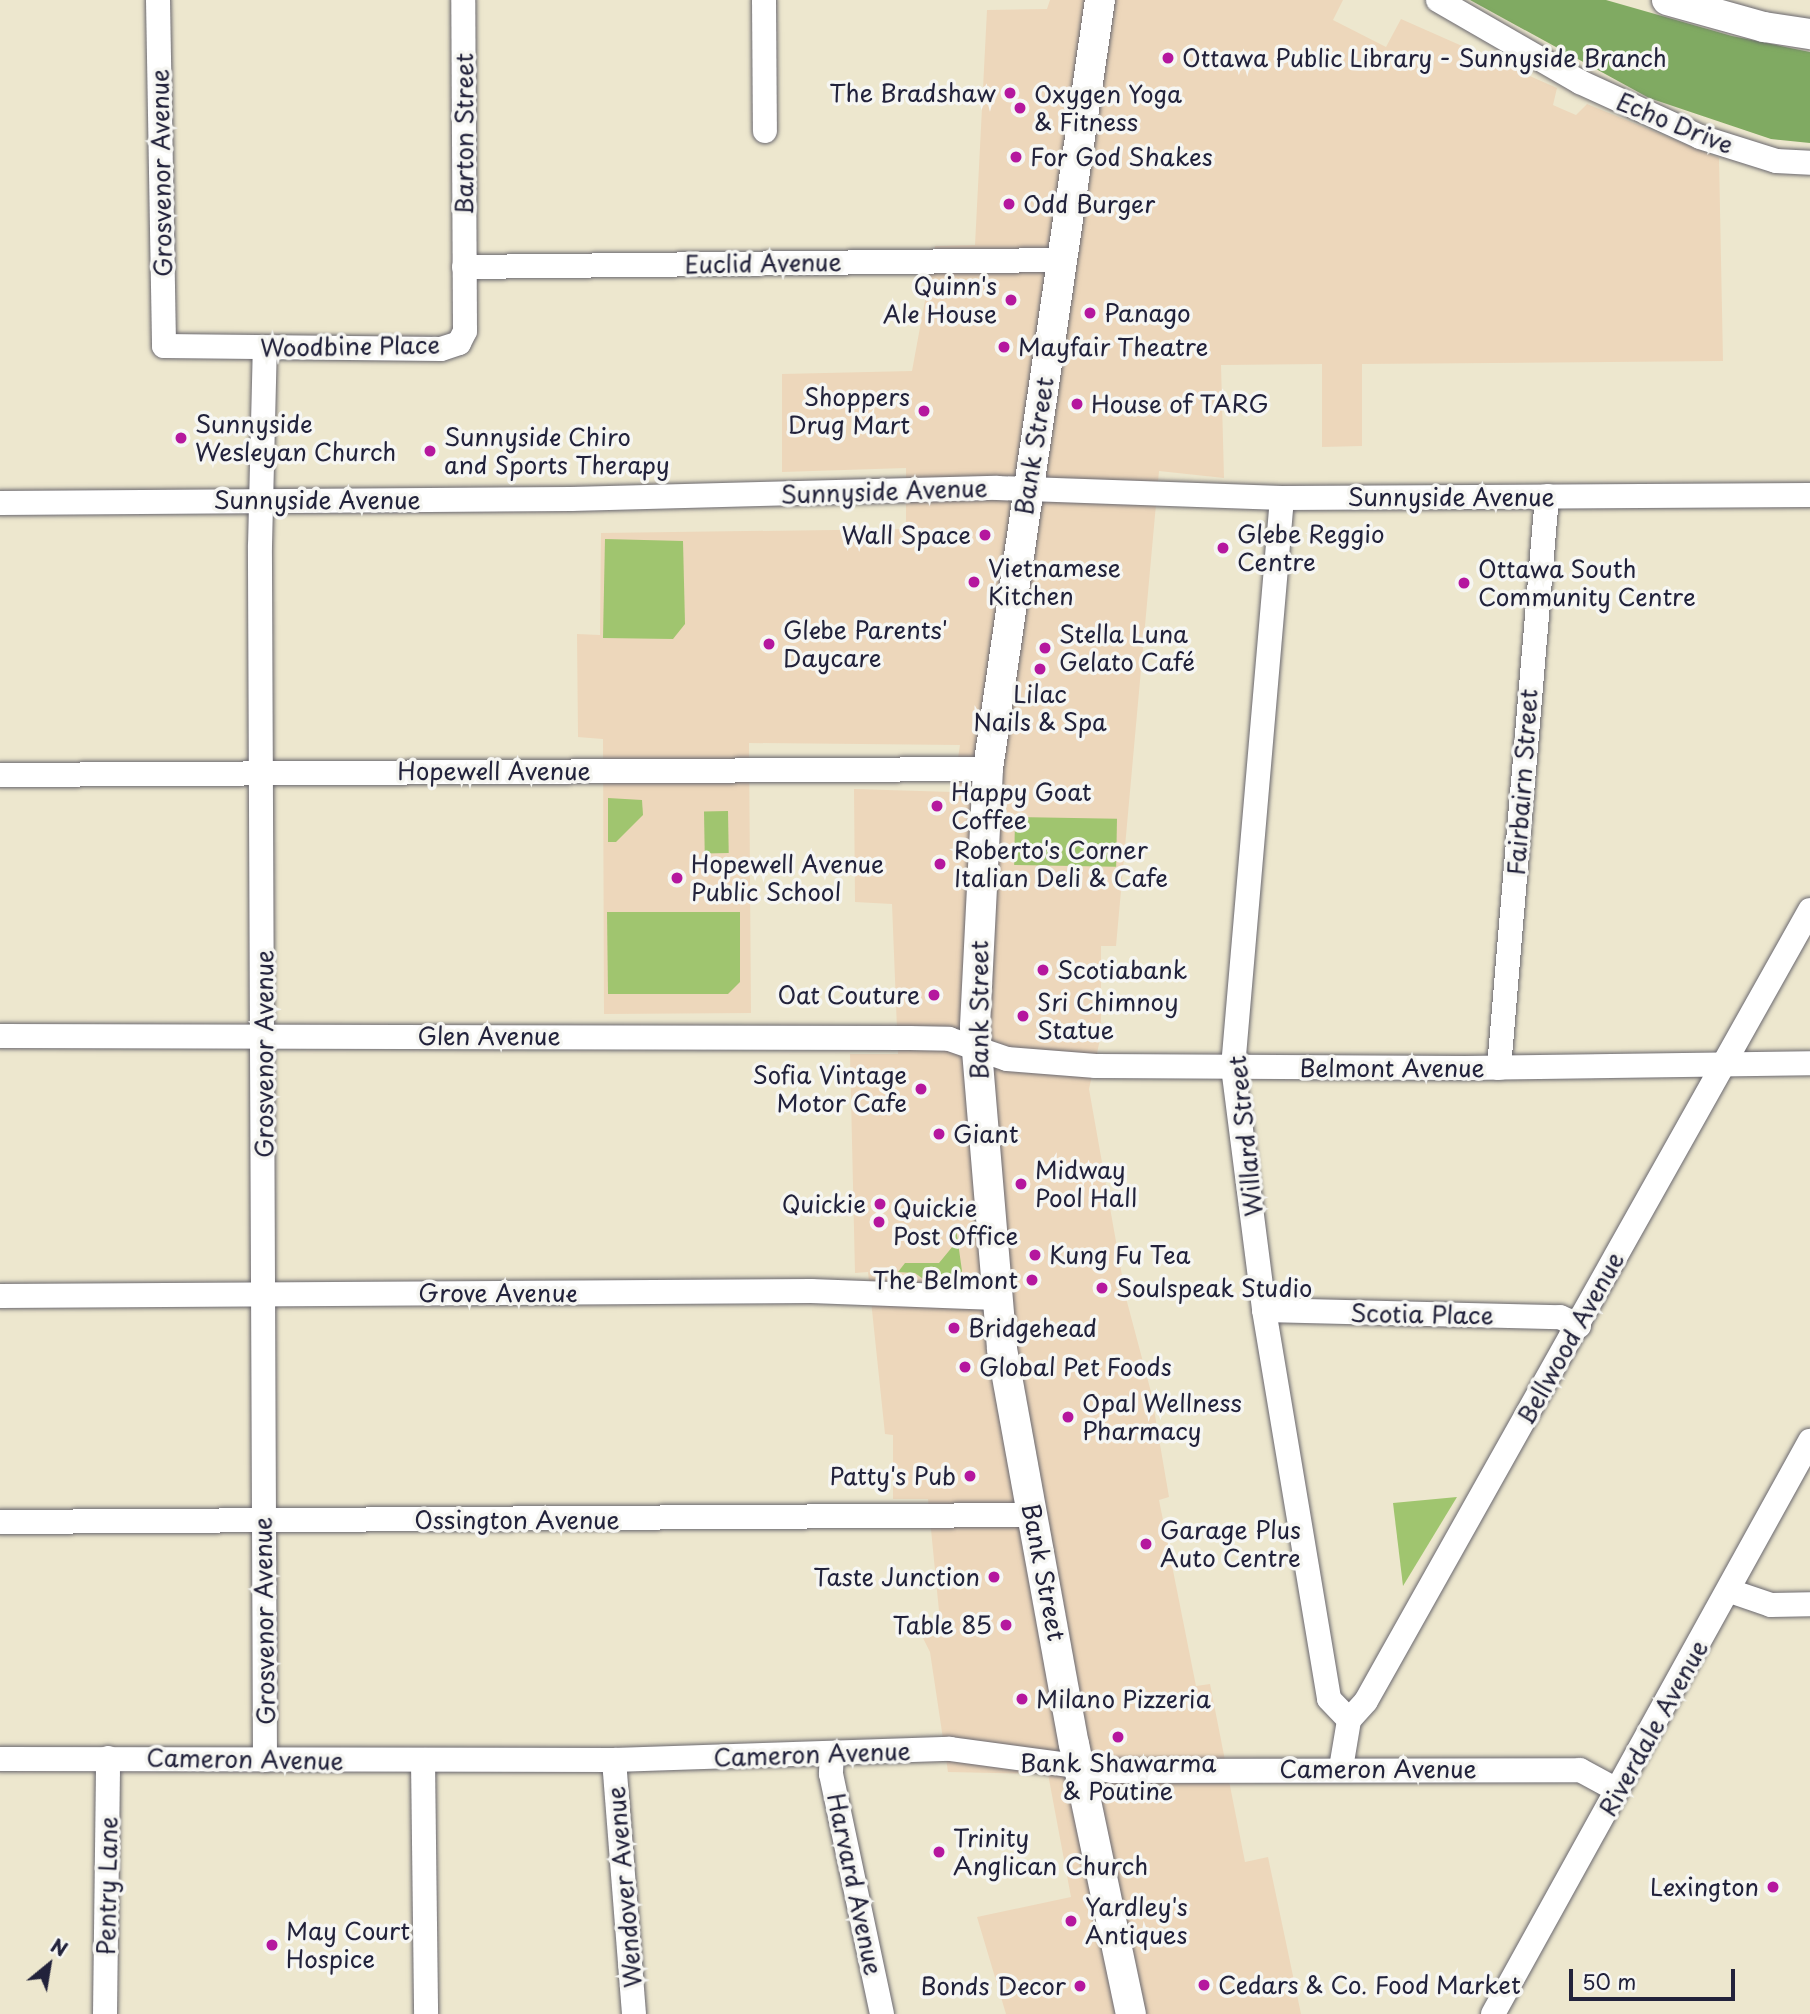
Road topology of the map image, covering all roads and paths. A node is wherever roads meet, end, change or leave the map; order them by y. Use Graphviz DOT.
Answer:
graph roads {
  1 [pos="158,0"];
  2 [pos="463,0"];
  3 [pos="764,0"];
  4 [pos="1100,0"];
  5 [pos="1438,0"];
  6 [pos="1667,0"];
  7 [pos="1810,34"];
  8 [pos="765,131"];
  9 [pos="1810,163"];
  10 [pos="1061,260"];
  11 [pos="464,267"];
  12 [pos="164,345"];
  13 [pos="265,348"];
  14 [pos="1027,488"];
  15 [pos="1810,495"];
  16 [pos="1547,496"];
  17 [pos="1282,498"];
  18 [pos="261,500"];
  19 [pos="0,503"];
  20 [pos="988,769"];
  21 [pos="264,773"];
  22 [pos="0,775"];
  23 [pos="1810,910"];
  24 [pos="264,1034"];
  25 [pos="0,1036"];
  26 [pos="976,1051"];
  27 [pos="1810,1063"];
  28 [pos="1724,1064"];
  29 [pos="1233,1067"];
  30 [pos="1499,1068"];
  31 [pos="265,1295"];
  32 [pos="0,1296"];
  33 [pos="996,1298"];
  34 [pos="1264,1310"];
  35 [pos="1579,1326"];
  36 [pos="1810,1441"];
  37 [pos="1033,1515"];
  38 [pos="0,1522"];
  39 [pos="262,1522"];
  40 [pos="1730,1591"];
  41 [pos="1810,1604"];
  42 [pos="1349,1720"];
  43 [pos="832,1753"];
  44 [pos="108,1758"];
  45 [pos="0,1759"];
  46 [pos="265,1760"];
  47 [pos="423,1760"];
  48 [pos="614,1760"];
  49 [pos="1079,1768"];
  50 [pos="1341,1768"];
  51 [pos="1617,1790"];
  52 [pos="105,2014"];
  53 [pos="426,2014"];
  54 [pos="634,2014"];
  55 [pos="882,2014"];
  56 [pos="1131,2014"];
  57 [pos="1493,2014"];
  1 -- 12 [label="street, Grosvenor Avenue"];
  2 -- 11 [label="street, Barton Street"];
  3 -- 8 [label="street"];
  4 -- 10 [label="main road, Bank Street"];
  5 -- 9 [label="street, Echo Drive"];
  6 -- 7 [label="main road"];
  10 -- 11 [label="street, Euclid Avenue"];
  10 -- 14 [label="main road, Bank Street"];
  11 -- 13 [label="street, Woodbine Place"];
  12 -- 13 [label="street, Woodbine Place"];
  13 -- 18 [label="street, Grosvenor Avenue"];
  14 -- 17 [label="street, Sunnyside Avenue"];
  14 -- 18 [label="street, Sunnyside Avenue"];
  14 -- 20 [label="main road, Bank Street"];
  15 -- 16 [label="street, Sunnyside Avenue"];
  16 -- 17 [label="street, Sunnyside Avenue"];
  16 -- 30 [label="street, Fairbairn Street"];
  17 -- 29 [label="street, Willard Street"];
  18 -- 19 [label="street, Sunnyside Avenue"];
  18 -- 21 [label="street, Grosvenor Avenue"];
  20 -- 21 [label="street, Hopewell Avenue"];
  20 -- 26 [label="main road, Bank Street"];
  21 -- 22 [label="street, Hopewell Avenue"];
  21 -- 24 [label="street, Grosvenor Avenue"];
  23 -- 28 [label="street, Bellwood Avenue"];
  24 -- 25 [label="street, Glen Avenue"];
  24 -- 26 [label="street, Glen Avenue"];
  24 -- 31 [label="street, Grosvenor Avenue"];
  26 -- 29 [label="street, Belmont Avenue"];
  26 -- 33 [label="main road, Bank Street"];
  27 -- 28 [label="street, Belmont Avenue"];
  28 -- 30 [label="street, Belmont Avenue"];
  28 -- 35 [label="street, Bellwood Avenue"];
  29 -- 30 [label="street, Belmont Avenue"];
  29 -- 34 [label="street, Willard Street"];
  31 -- 32 [label="street, Grove Avenue"];
  31 -- 33 [label="street, Grove Avenue"];
  31 -- 39 [label="street, Grosvenor Avenue"];
  33 -- 37 [label="main road, Bank Street"];
  34 -- 35 [label="street, Scotia Place"];
  34 -- 42 [label="street, Willard Street"];
  35 -- 42 [label="street, Bellwood Avenue"];
  36 -- 40 [label="street, Riverdale Avenue"];
  37 -- 39 [label="street, Ossington Avenue"];
  37 -- 49 [label="main road, Bank Street"];
  38 -- 39 [label="street, Ossington Avenue"];
  39 -- 46 [label="street, Grosvenor Avenue"];
  40 -- 41 [label="street"];
  40 -- 51 [label="street, Riverdale Avenue"];
  42 -- 50 [label="street, Bellwood Avenue"];
  43 -- 48 [label="street, Cameron Avenue"];
  43 -- 49 [label="street, Cameron Avenue"];
  43 -- 55 [label="street, Harvard Avenue"];
  44 -- 45 [label="street, Cameron Avenue"];
  44 -- 46 [label="street, Cameron Avenue"];
  44 -- 52 [label="street, Pentry Lane"];
  46 -- 47 [label="street, Cameron Avenue"];
  47 -- 48 [label="street, Cameron Avenue"];
  47 -- 53 [label="street"];
  48 -- 54 [label="street, Wendover Avenue"];
  49 -- 50 [label="street, Cameron Avenue"];
  49 -- 56 [label="main road, Bank Street"];
  50 -- 51 [label="street, Cameron Avenue"];
  51 -- 57 [label="street, Riverdale Avenue"];
}
